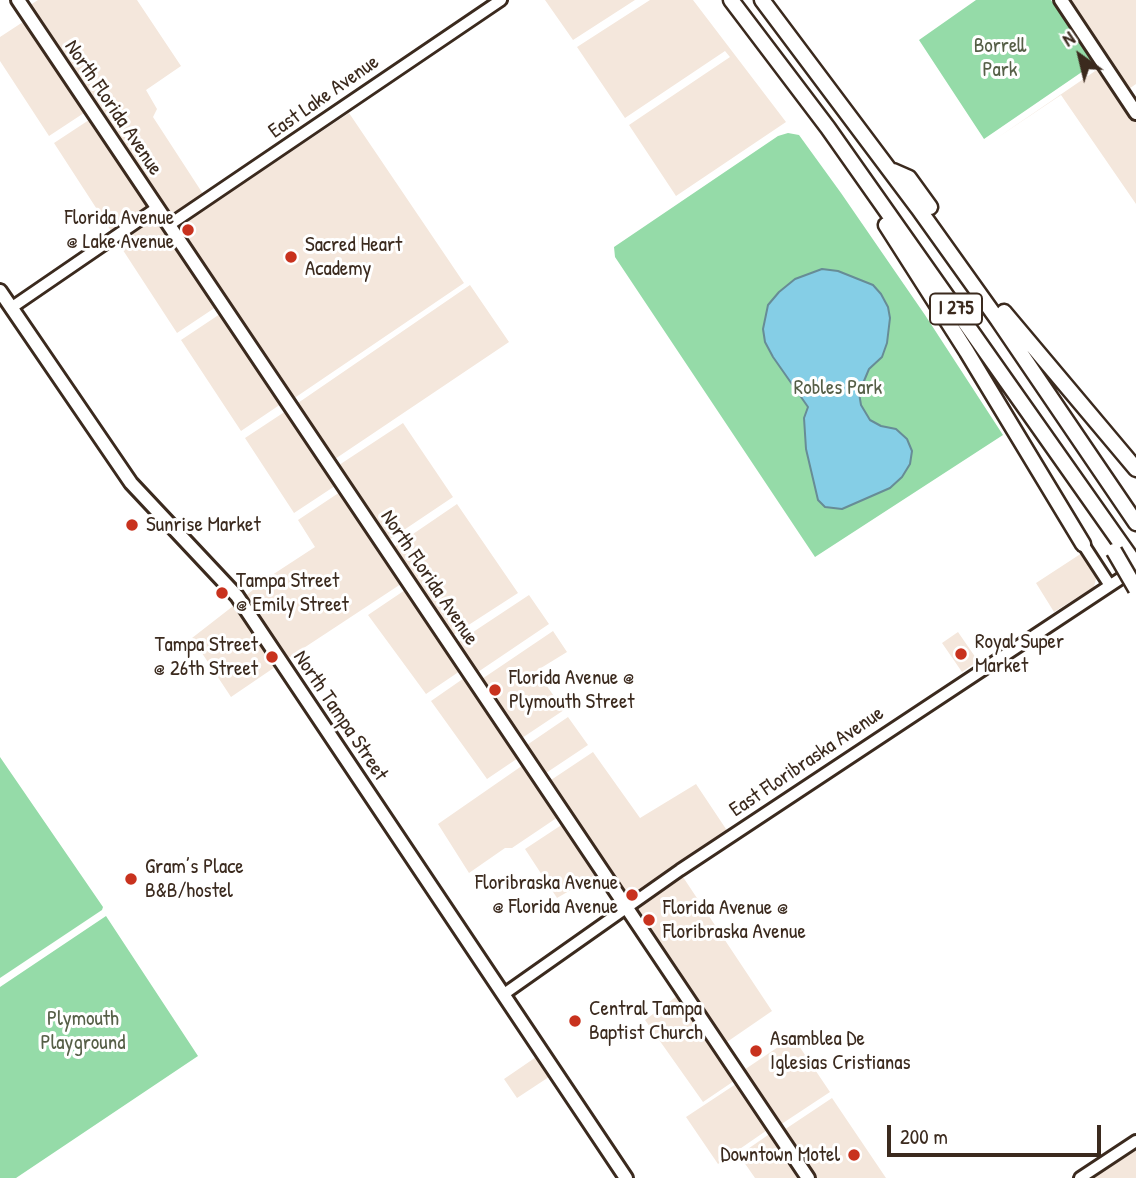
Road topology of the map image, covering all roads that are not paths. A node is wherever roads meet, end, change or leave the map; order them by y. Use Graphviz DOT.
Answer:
graph roads {
  1 [pos="18,0"];
  2 [pos="501,0"];
  3 [pos="731,0"];
  4 [pos="762,0"];
  5 [pos="1061,0"];
  6 [pos="1136,113"];
  7 [pos="828,128"];
  8 [pos="890,169"];
  9 [pos="157,208"];
  10 [pos="169,225"];
  11 [pos="0,291"];
  12 [pos="11,307"];
  13 [pos="1136,469"];
  14 [pos="1136,523"];
  15 [pos="1083,544"];
  16 [pos="1118,548"];
  17 [pos="1136,567"];
  18 [pos="1109,584"];
  19 [pos="1136,589"];
  20 [pos="626,906"];
  21 [pos="504,994"];
  22 [pos="1136,1141"];
  23 [pos="626,1178"];
  24 [pos="808,1178"];
  25 [pos="1080,1178"];
  1 -- 9 [label="main road, North Florida Avenue"];
  2 -- 10 [label="street, East Lake Avenue"];
  3 -- 7 [label="highway, I 275"];
  4 -- 8 [label="highway, I 275"];
  5 -- 6 [label="main road"];
  7 -- 15 [label="highway"];
  7 -- 16 [label="highway, I 275"];
  8 -- 13 [label="highway"];
  8 -- 14 [label="highway, I 275"];
  9 -- 10 [label="main road, North Florida Avenue"];
  9 -- 12 [label="street"];
  10 -- 20 [label="main road, North Florida Avenue"];
  11 -- 12 [label="main road, North Tampa Street"];
  12 -- 21 [label="main road, North Tampa Street"];
  15 -- 18 [label="street"];
  16 -- 17 [label="highway"];
  16 -- 19 [label="highway, bridge"];
  17 -- 18 [label="street, East Floribraska Avenue"];
  18 -- 20 [label="street, East Floribraska Avenue"];
  20 -- 21 [label="street, East Floribraska Avenue"];
  20 -- 24 [label="main road, North Florida Avenue"];
  21 -- 23 [label="main road, North Tampa Street"];
  22 -- 25 [label="street"];
}
